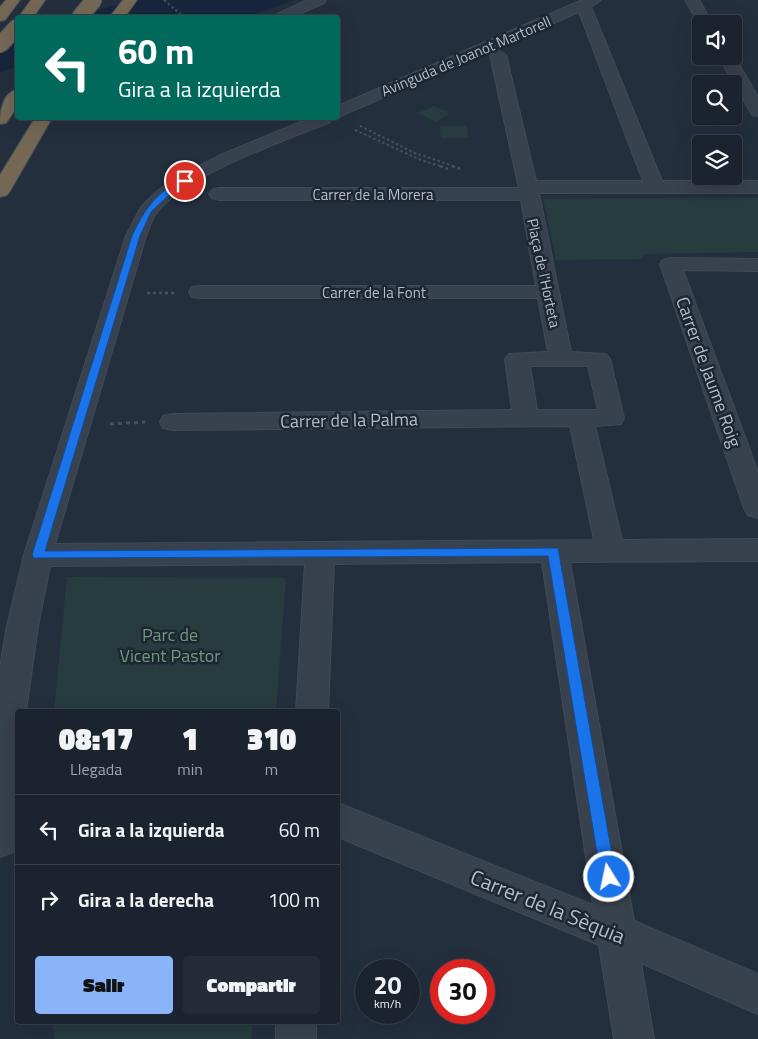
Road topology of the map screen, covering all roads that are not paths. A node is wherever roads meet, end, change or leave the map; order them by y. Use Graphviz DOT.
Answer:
graph roads {
  1 [pos="13,0"];
  2 [pos="38,0"];
  3 [pos="95,0"];
  4 [pos="130,0"];
  5 [pos="318,0"];
  6 [pos="692,0"];
  7 [pos="589,2"];
  8 [pos="27,15"];
  9 [pos="82,15"];
  10 [pos="118,15"];
  11 [pos="283,15"];
  12 [pos="701,15"];
  13 [pos="0,17"];
  14 [pos="15,29"];
  15 [pos="0,45"];
  16 [pos="498,55"];
  17 [pos="733,65"];
  18 [pos="753,93"];
  19 [pos="15,98"];
  20 [pos="340,111"];
  21 [pos="758,111"];
  22 [pos="0,118"];
  23 [pos="42,120"];
  24 [pos="319,120"];
  25 [pos="655,187"];
  26 [pos="758,187"];
  27 [pos="0,191"];
  28 [pos="528,191"];
  29 [pos="219,194"];
  30 [pos="758,265"];
  31 [pos="200,292"];
  32 [pos="548,292"];
  33 [pos="562,359"];
  34 [pos="526,418"];
  35 [pos="581,418"];
  36 [pos="172,422"];
  37 [pos="758,508"];
  38 [pos="758,550"];
  39 [pos="554,551"];
  40 [pos="610,551"];
  41 [pos="320,552"];
  42 [pos="38,555"];
  43 [pos="312,709"];
  44 [pos="340,821"];
  45 [pos="0,840"];
  46 [pos="618,934"];
  47 [pos="758,994"];
  48 [pos="296,1024"];
  49 [pos="296,1039"];
  50 [pos="634,1039"];
  1 -- 13 [label="highway"];
  2 -- 8 [label="highway"];
  3 -- 9 [label="highway, bridge"];
  4 -- 10 [label="highway"];
  5 -- 11 [label="street"];
  6 -- 12 [label="street"];
  7 -- 20 [label="street, Avinguda de Joanot Martorell"];
  7 -- 25 [label="street"];
  14 -- 15 [label="highway, bridge"];
  16 -- 28 [label="street, Plaça de l'Horteta"];
  17 -- 18 [label="street"];
  18 -- 21 [label="street"];
  19 -- 22 [label="highway"];
  23 -- 27 [label="highway"];
  24 -- 42 [label="street"];
  25 -- 26 [label="street, Carrer de la Morera"];
  25 -- 28 [label="street, Carrer de la Morera"];
  28 -- 29 [label="street, Carrer de la Morera"];
  28 -- 32 [label="street, Plaça de l'Horteta"];
  30 -- 37 [label="street, Carrer de Jaume Roig"];
  31 -- 32 [label="street, Carrer de la Font"];
  32 -- 33 [label="street, Plaça de l'Horteta"];
  33 -- 34 [label="street"];
  33 -- 35 [label="street"];
  34 -- 35 [label="street"];
  34 -- 36 [label="street, Carrer de la Palma"];
  35 -- 40 [label="street"];
  38 -- 40 [label="street"];
  39 -- 40 [label="street"];
  39 -- 41 [label="street"];
  39 -- 46 [label="street"];
  41 -- 42 [label="street"];
  41 -- 43 [label="street"];
  42 -- 45 [label="street"];
  44 -- 46 [label="street, Carrer de la Sèquia"];
  46 -- 47 [label="street, Carrer de la Sèquia"];
  46 -- 50 [label="street"];
  48 -- 49 [label="street"];
}
